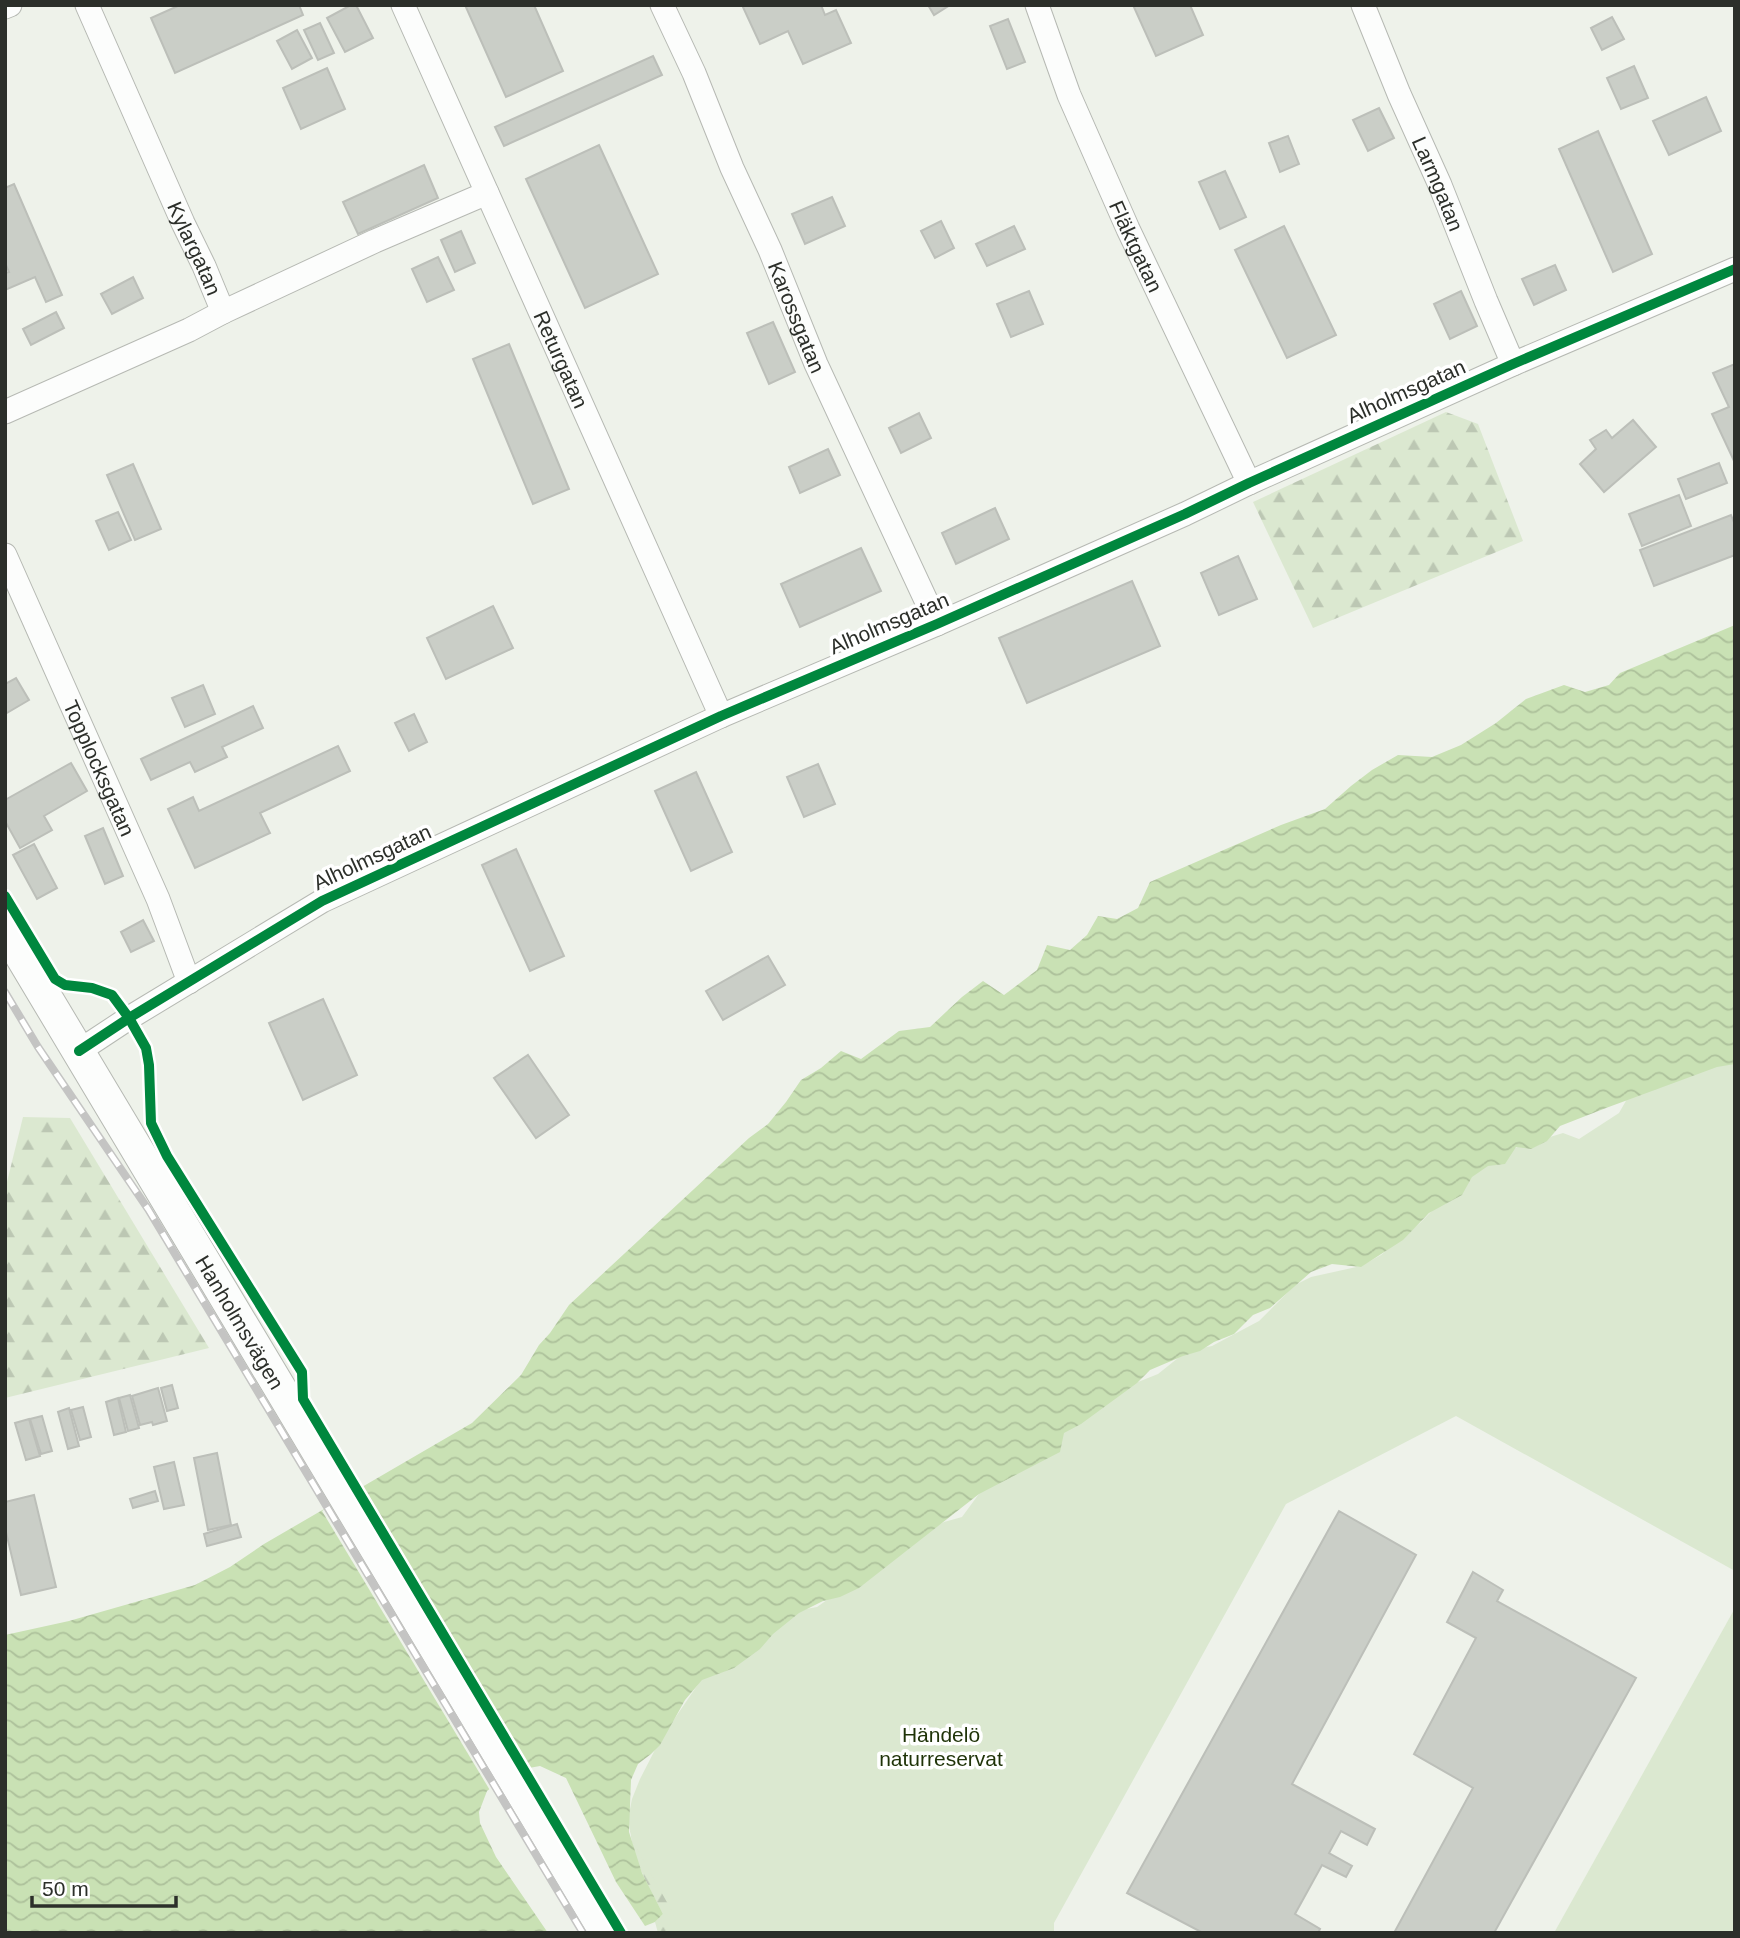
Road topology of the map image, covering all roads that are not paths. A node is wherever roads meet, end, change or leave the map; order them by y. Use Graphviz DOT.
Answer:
graph roads {
  1 [pos="10,5"];
  2 [pos="88,5"];
  3 [pos="403,5"];
  4 [pos="662,5"];
  5 [pos="1037,5"];
  6 [pos="1363,5"];
  7 [pos="5,7"];
  8 [pos="486,193"];
  9 [pos="1735,269"];
  10 [pos="223,312"];
  11 [pos="1513,364"];
  12 [pos="5,412"];
  13 [pos="1249,482"];
  14 [pos="5,555"];
  15 [pos="937,624"];
  16 [pos="721,716"];
  17 [pos="5,929"];
  18 [pos="189,982"];
  19 [pos="79,1051"];
  20 [pos="606,1933"];
  1 -- 7 [label="street"];
  2 -- 10 [label="street, Kylargatan"];
  3 -- 8 [label="street, Returgatan"];
  4 -- 15 [label="street, Karossgatan"];
  5 -- 13 [label="street, Fläktgatan"];
  6 -- 11 [label="street, Larmgatan"];
  8 -- 10 [label="street"];
  8 -- 16 [label="street, Returgatan"];
  9 -- 11 [label="street, Alholmsgatan"];
  10 -- 12 [label="street, Kylargatan"];
  11 -- 13 [label="street, Alholmsgatan"];
  13 -- 15 [label="street, Alholmsgatan"];
  14 -- 18 [label="street, Topplocksgatan"];
  15 -- 16 [label="street, Alholmsgatan"];
  16 -- 18 [label="street, Alholmsgatan"];
  17 -- 19 [label="street, Hanholmsvägen"];
  18 -- 19 [label="street, Alholmsgatan"];
  19 -- 20 [label="street, Hanholmsvägen"];
}
